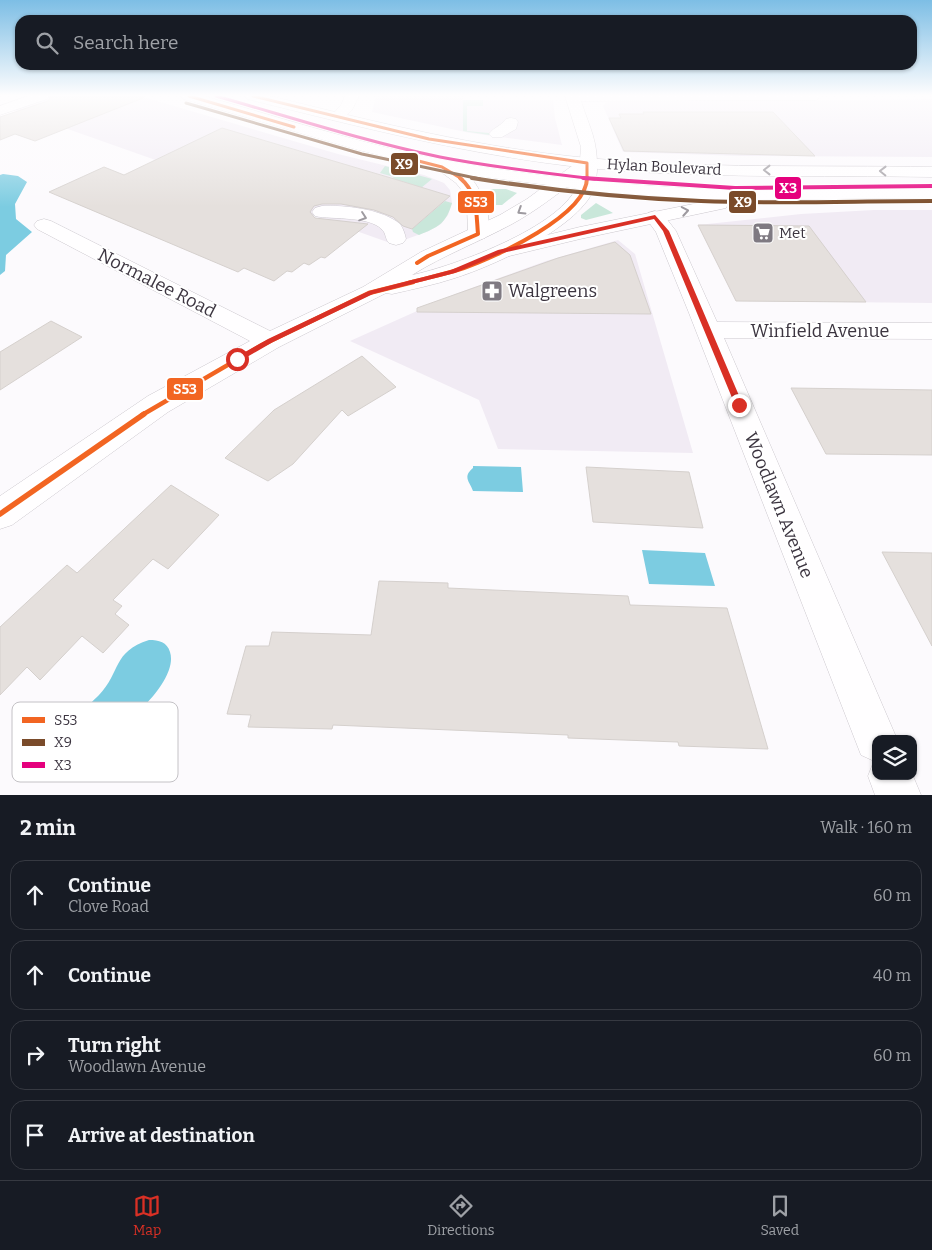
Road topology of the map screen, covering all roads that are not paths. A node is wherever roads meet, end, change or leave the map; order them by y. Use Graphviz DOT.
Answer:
graph roads {
  1 [pos="318,133"];
  2 [pos="410,133"];
  3 [pos="585,133"];
  4 [pos="587,162"];
  5 [pos="443,165"];
  6 [pos="932,172"];
  7 [pos="561,182"];
  8 [pos="587,185"];
  9 [pos="932,193"];
  10 [pos="766,195"];
  11 [pos="322,212"];
  12 [pos="655,217"];
  13 [pos="44,225"];
  14 [pos="478,234"];
  15 [pos="396,239"];
  16 [pos="500,252"];
  17 [pos="371,292"];
  18 [pos="708,330"];
  19 [pos="932,331"];
  20 [pos="270,341"];
  21 [pos="0,514"];
  22 [pos="874,735"];
  23 [pos="892,780"];
  24 [pos="898,795"];
  1 -- 5 [label="street, Hylan Boulevard"];
  2 -- 4 [label="street, Hylan Boulevard"];
  3 -- 4 [label="street"];
  6 -- 4 [label="street, Hylan Boulevard, one-way"];
  4 -- 7 [label="street"];
  4 -- 8 [label="street"];
  5 -- 7 [label="street, Hylan Boulevard"];
  5 -- 14 [label="street"];
  7 -- 8 [label="street, Hylan Boulevard"];
  7 -- 14 [label="street, one-way"];
  8 -- 10 [label="street, Hylan Boulevard"];
  8 -- 16 [label="street"];
  9 -- 10 [label="street, Hylan Boulevard"];
  12 -- 10 [label="street, one-way"];
  11 -- 15 [label="street, one-way"];
  12 -- 16 [label="street"];
  12 -- 18 [label="street, Woodlawn Avenue"];
  13 -- 20 [label="street, Normalee Road"];
  14 -- 17 [label="street"];
  16 -- 17 [label="street"];
  17 -- 20 [label="street"];
  18 -- 19 [label="street, Winfield Avenue"];
  18 -- 22 [label="street, Woodlawn Avenue"];
  20 -- 21 [label="street"];
  23 -- 24 [label="street"];
}
